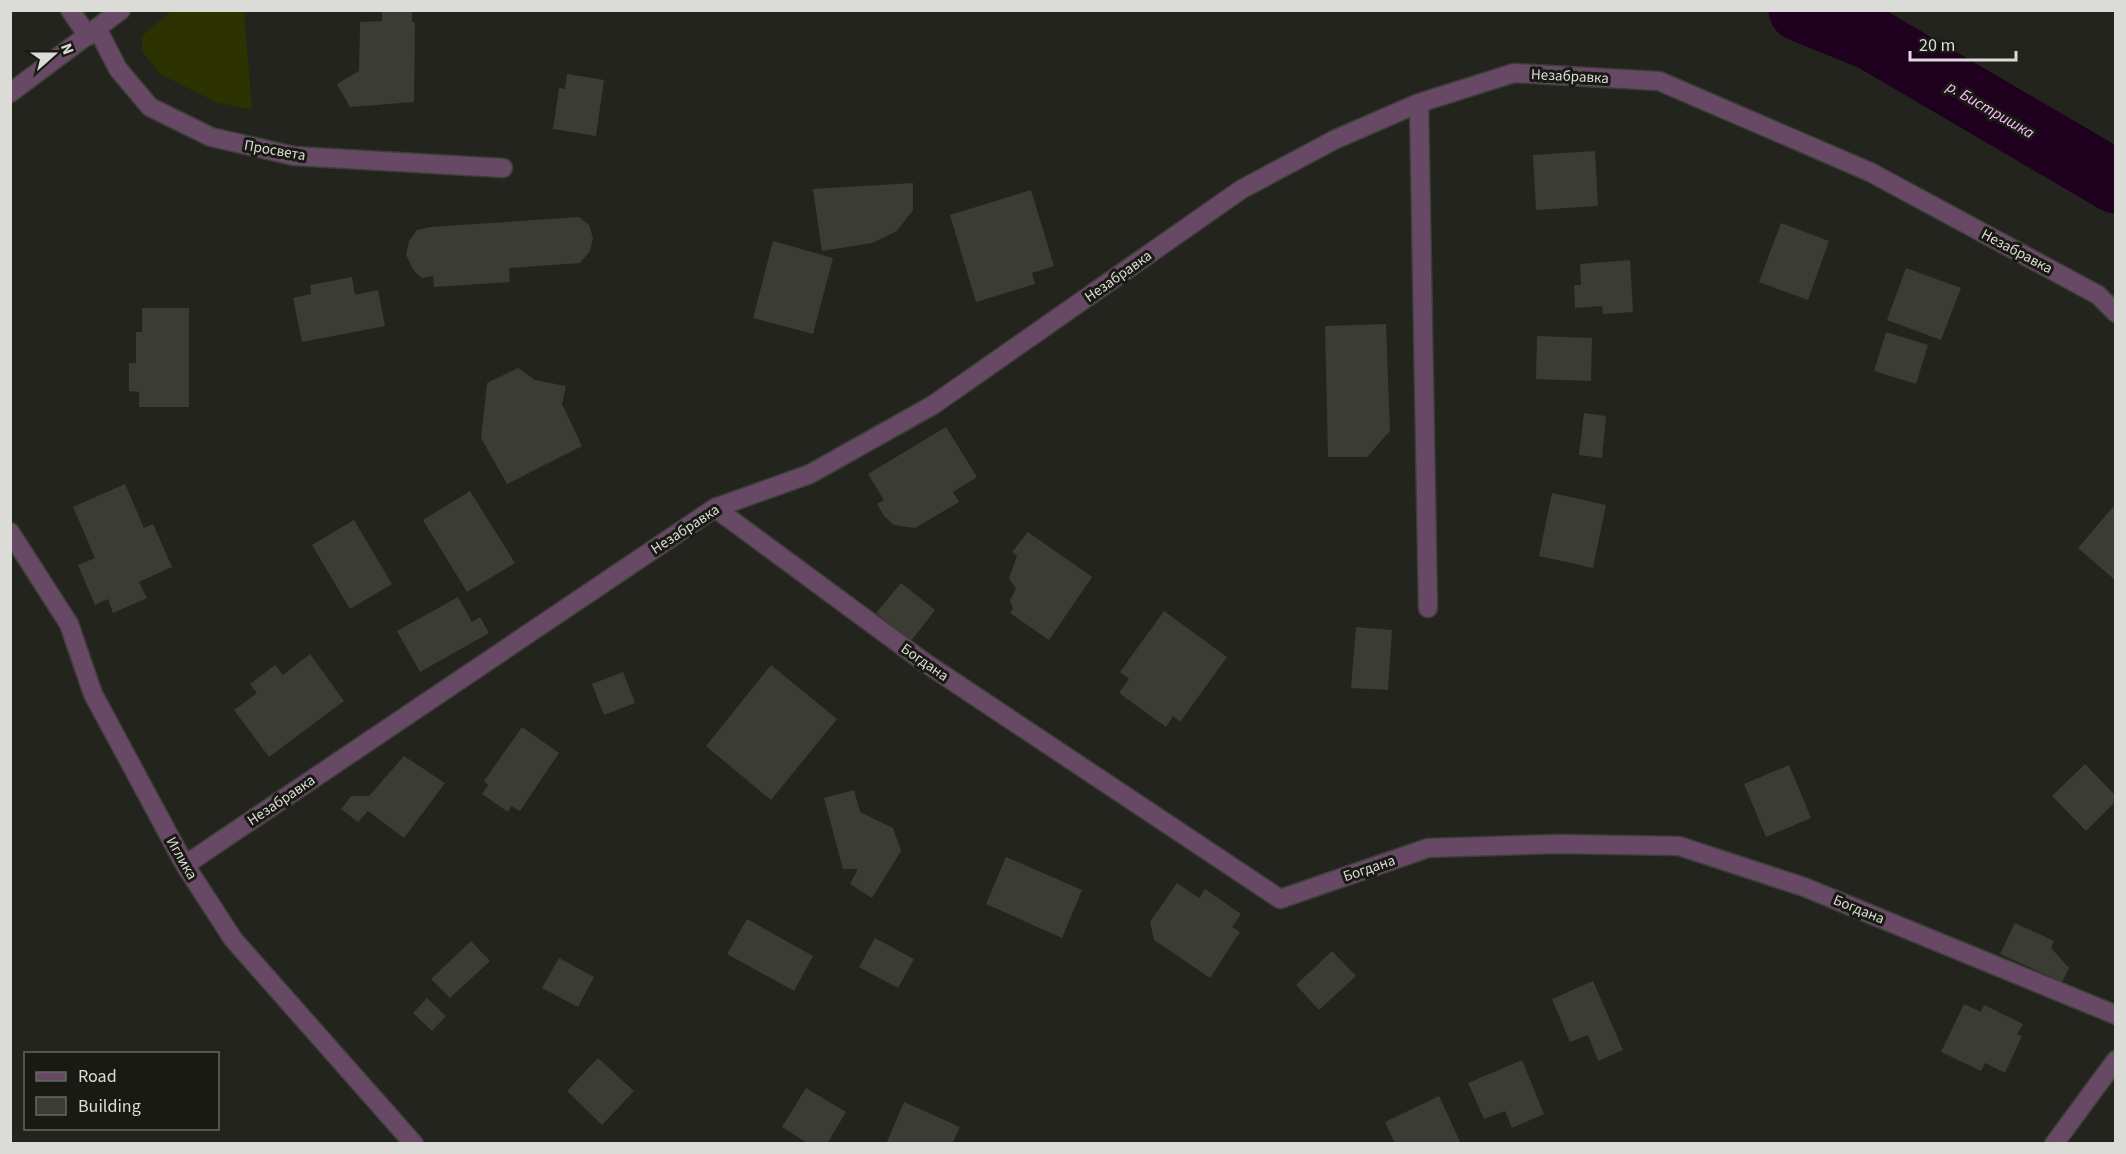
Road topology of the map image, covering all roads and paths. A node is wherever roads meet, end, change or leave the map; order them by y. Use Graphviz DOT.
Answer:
graph roads {
  1 [pos="70,10"];
  2 [pos="122,10"];
  3 [pos="92,32"];
  4 [pos="10,93"];
  5 [pos="1419,103"];
  6 [pos="503,168"];
  7 [pos="2115,313"];
  8 [pos="715,508"];
  9 [pos="10,532"];
  10 [pos="1428,608"];
  11 [pos="184,865"];
  12 [pos="2115,1015"];
  13 [pos="2115,1060"];
  14 [pos="414,1143"];
  15 [pos="2054,1143"];
  1 -- 3 [label="street, Просвета"];
  2 -- 3 [label="street"];
  3 -- 4 [label="street"];
  3 -- 6 [label="street, Просвета"];
  5 -- 7 [label="street, Незабравка"];
  5 -- 8 [label="street, Незабравка"];
  5 -- 10 [label="street"];
  8 -- 11 [label="street, Незабравка"];
  8 -- 12 [label="street, Богдана"];
  9 -- 11 [label="street, Иглика"];
  11 -- 14 [label="street, Иглика"];
  13 -- 15 [label="street"];
}
